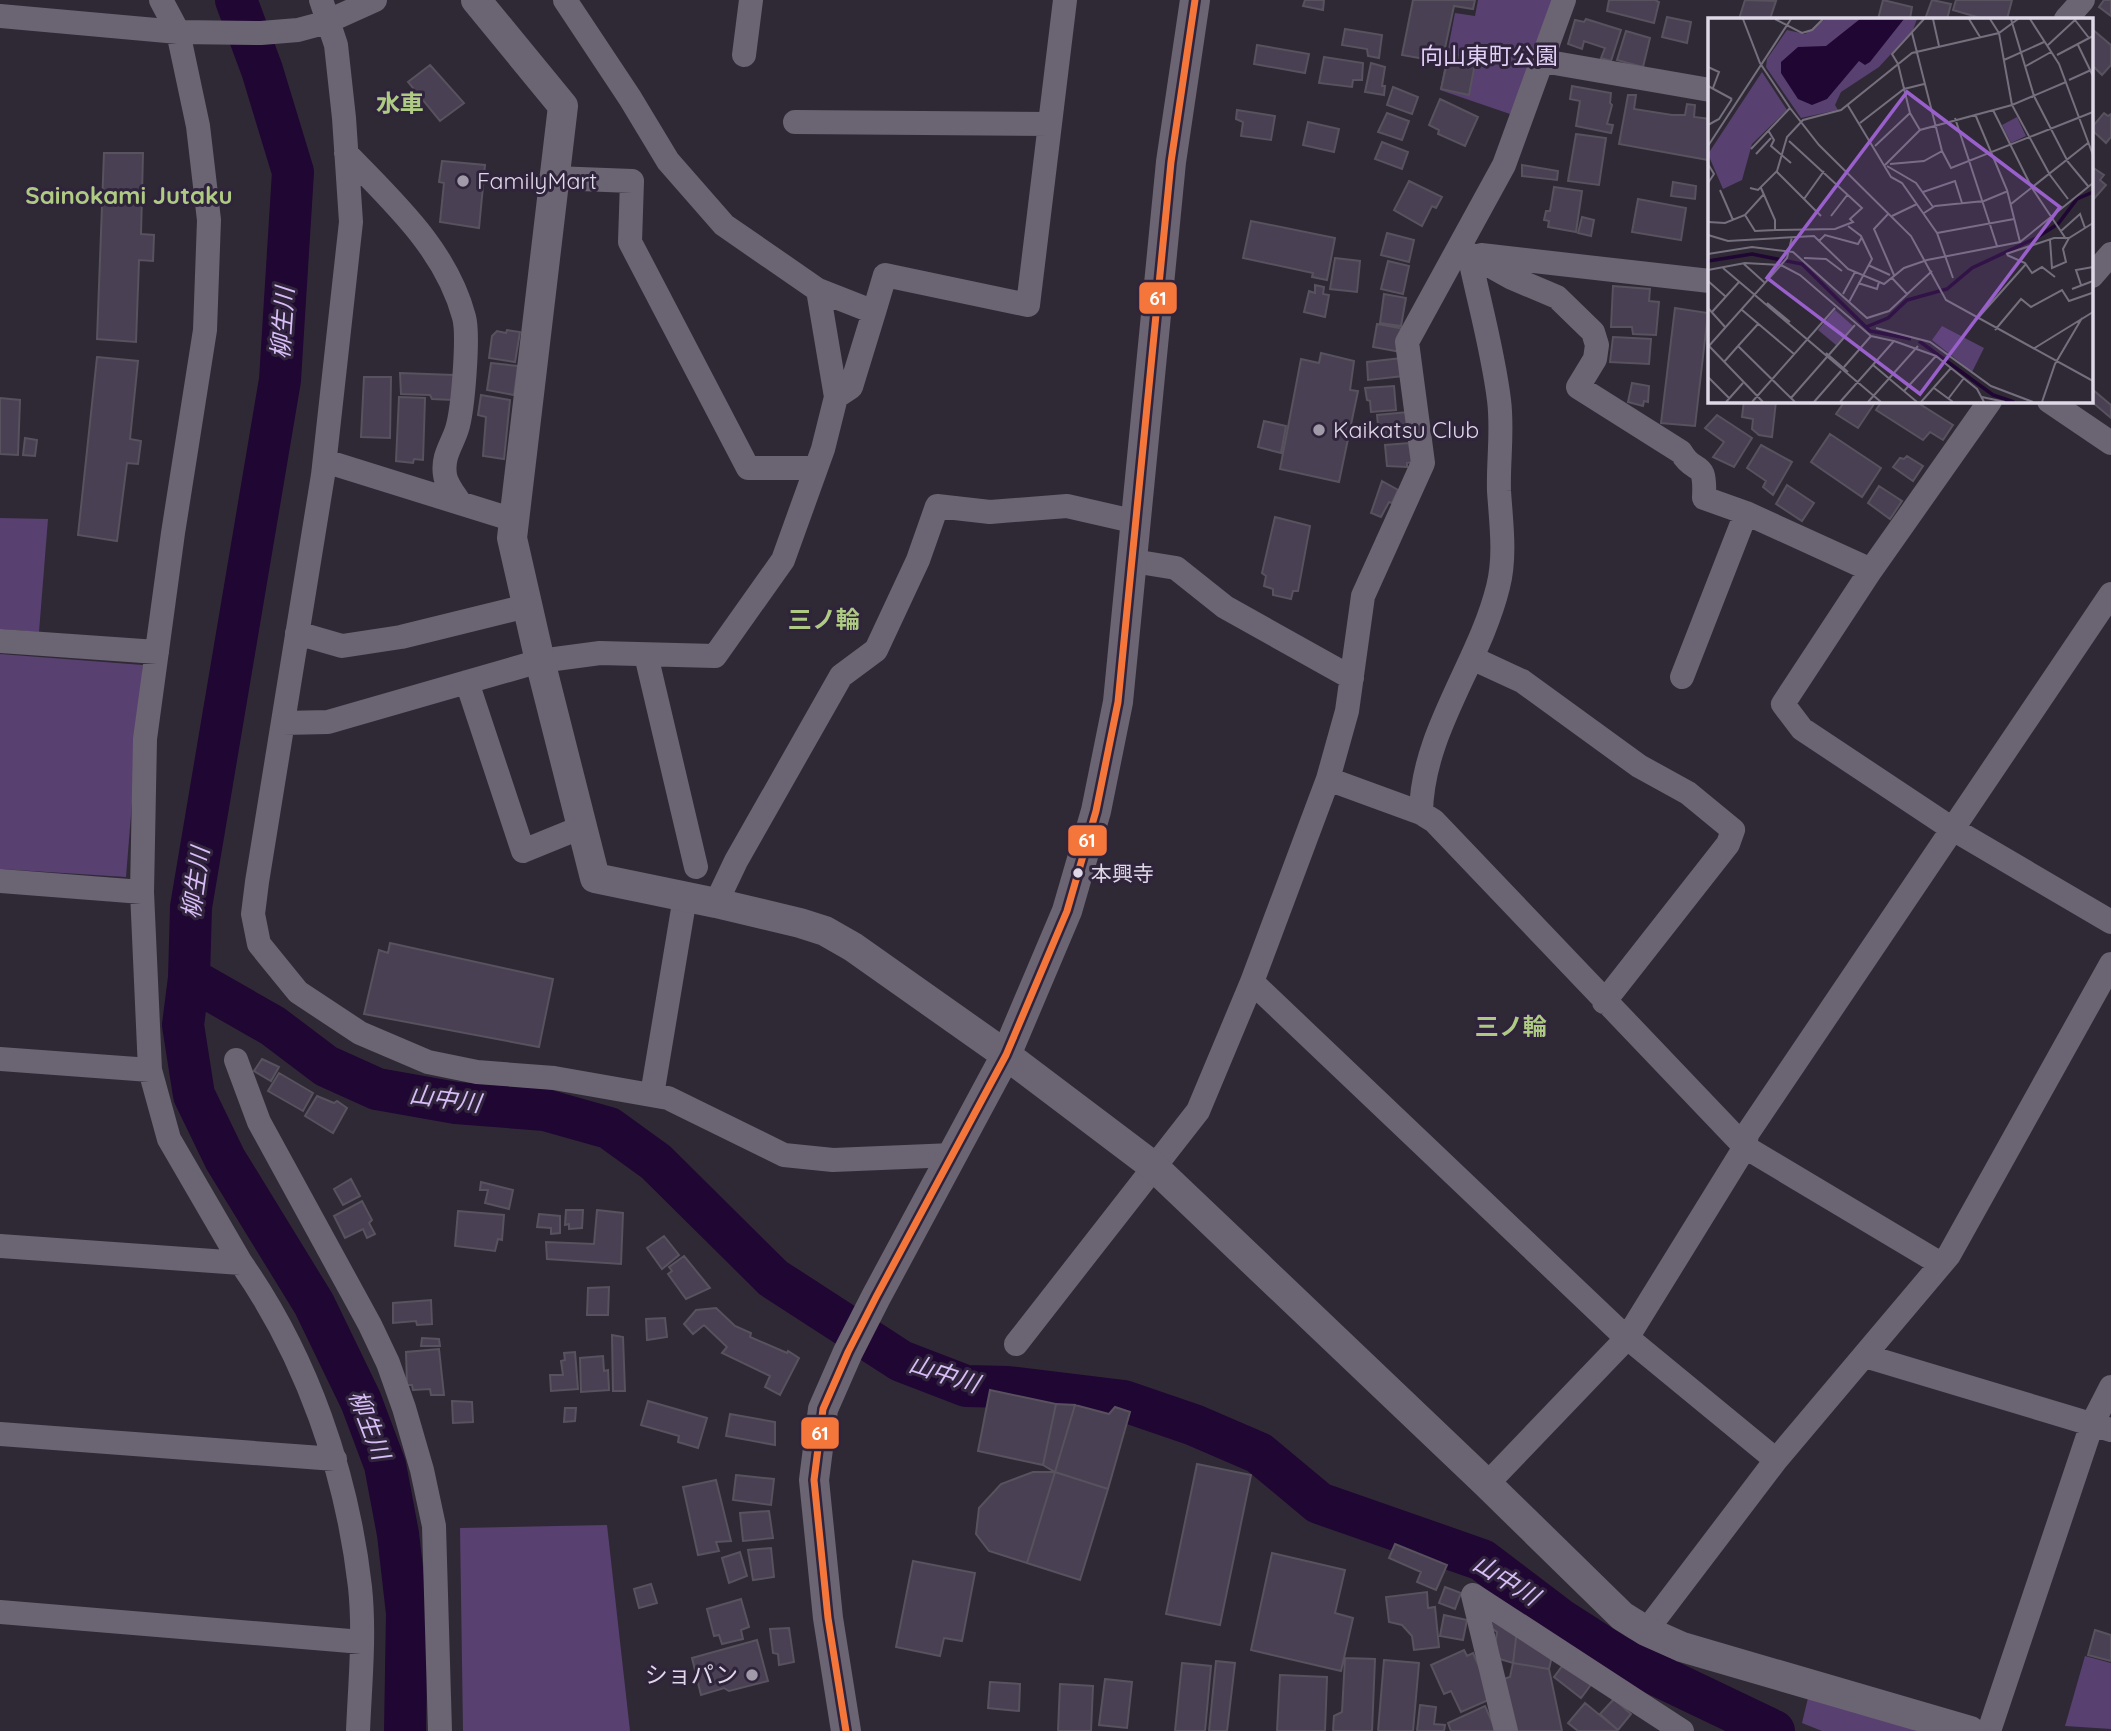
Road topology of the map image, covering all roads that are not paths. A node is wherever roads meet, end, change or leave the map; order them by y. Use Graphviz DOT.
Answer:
graph roads {
  1 [pos="161,0"];
  2 [pos="375,0"];
  3 [pos="476,0"];
  4 [pos="565,0"];
  5 [pos="751,0"];
  6 [pos="1065,0"];
  7 [pos="1195,0"];
  8 [pos="1564,0"];
  9 [pos="2082,0"];
  10 [pos="325,15"];
  11 [pos="0,16"];
  12 [pos="2067,18"];
  13 [pos="178,32"];
  14 [pos="744,55"];
  15 [pos="1543,61"];
  16 [pos="1708,90"];
  17 [pos="795,122"];
  18 [pos="1050,124"];
  19 [pos="346,153"];
  20 [pos="554,178"];
  21 [pos="1467,245"];
  22 [pos="2111,254"];
  23 [pos="2094,274"];
  24 [pos="1708,281"];
  25 [pos="818,290"];
  26 [pos="874,312"];
  27 [pos="836,397"];
  28 [pos="1989,402"];
  29 [pos="2050,402"];
  30 [pos="2111,443"];
  31 [pos="325,461"];
  32 [pos="816,468"];
  33 [pos="460,503"];
  34 [pos="1746,513"];
  35 [pos="514,520"];
  36 [pos="1137,522"];
  37 [pos="1133,561"];
  38 [pos="1871,570"];
  39 [pos="2111,594"];
  40 [pos="527,606"];
  41 [pos="297,634"];
  42 [pos="0,641"];
  43 [pos="157,652"];
  44 [pos="646,655"];
  45 [pos="1472,658"];
  46 [pos="540,662"];
  47 [pos="1682,677"];
  48 [pos="1352,678"];
  49 [pos="467,682"];
  50 [pos="283,723"];
  51 [pos="1328,779"];
  52 [pos="1421,813"];
  53 [pos="582,827"];
  54 [pos="1951,828"];
  55 [pos="734,866"];
  56 [pos="696,867"];
  57 [pos="0,881"];
  58 [pos="142,892"];
  59 [pos="671,895"];
  60 [pos="716,903"];
  61 [pos="2111,922"];
  62 [pos="2111,964"];
  63 [pos="1252,982"];
  64 [pos="1604,1002"];
  65 [pos="1006,1055"];
  66 [pos="0,1059"];
  67 [pos="236,1060"];
  68 [pos="150,1070"];
  69 [pos="652,1095"];
  70 [pos="1745,1147"];
  71 [pos="953,1156"];
  72 [pos="1153,1166"];
  73 [pos="0,1245"];
  74 [pos="241,1263"];
  75 [pos="1941,1264"];
  76 [pos="1627,1338"];
  77 [pos="1017,1344"];
  78 [pos="1865,1356"];
  79 [pos="2111,1387"];
  80 [pos="2102,1427"];
  81 [pos="0,1434"];
  82 [pos="334,1459"];
  83 [pos="1776,1460"];
  84 [pos="1487,1484"];
  85 [pos="0,1612"];
  86 [pos="1646,1631"];
  87 [pos="362,1642"];
  88 [pos="358,1731"];
  89 [pos="440,1731"];
  90 [pos="846,1731"];
  91 [pos="1506,1731"];
  92 [pos="1682,1731"];
  93 [pos="1970,1731"];
  94 [pos="1989,1731"];
  1 -- 13 [label="street"];
  2 -- 10 [label="street"];
  3 -- 20 [label="street"];
  4 -- 25 [label="street"];
  5 -- 14 [label="street"];
  6 -- 18 [label="street"];
  7 -- 36 [label="street"];
  8 -- 15 [label="street"];
  9 -- 12 [label="street"];
  10 -- 13 [label="street"];
  10 -- 19 [label="street"];
  11 -- 13 [label="street"];
  13 -- 43 [label="street"];
  15 -- 16 [label="street"];
  15 -- 21 [label="street"];
  17 -- 18 [label="street"];
  18 -- 26 [label="street"];
  19 -- 31 [label="street"];
  19 -- 33 [label="street"];
  20 -- 32 [label="street"];
  20 -- 35 [label="street"];
  21 -- 24 [label="street"];
  21 -- 34 [label="street"];
  21 -- 45 [label="street"];
  21 -- 48 [label="street"];
  22 -- 23 [label="street"];
  25 -- 26 [label="street"];
  25 -- 27 [label="street"];
  26 -- 27 [label="street"];
  27 -- 32 [label="street"];
  28 -- 38 [label="street"];
  29 -- 30 [label="street"];
  31 -- 33 [label="street"];
  31 -- 41 [label="street"];
  32 -- 44 [label="street"];
  33 -- 35 [label="street"];
  34 -- 38 [label="street"];
  34 -- 47 [label="street"];
  35 -- 40 [label="street"];
  36 -- 37 [label="street"];
  36 -- 55 [label="street"];
  37 -- 48 [label="street"];
  37 -- 65 [label="street"];
  38 -- 54 [label="street"];
  39 -- 54 [label="street"];
  40 -- 41 [label="street"];
  40 -- 46 [label="street"];
  41 -- 50 [label="street"];
  42 -- 43 [label="street"];
  43 -- 58 [label="street"];
  44 -- 46 [label="street"];
  44 -- 56 [label="street"];
  45 -- 52 [label="street"];
  45 -- 64 [label="street"];
  46 -- 49 [label="street"];
  46 -- 53 [label="street"];
  48 -- 51 [label="street"];
  49 -- 50 [label="street"];
  49 -- 53 [label="street"];
  50 -- 69 [label="street"];
  51 -- 52 [label="street"];
  51 -- 63 [label="street"];
  52 -- 64 [label="street"];
  53 -- 59 [label="street"];
  54 -- 61 [label="street"];
  54 -- 70 [label="street"];
  55 -- 56 [label="street"];
  55 -- 60 [label="street"];
  56 -- 59 [label="street"];
  57 -- 58 [label="street"];
  58 -- 68 [label="street"];
  59 -- 60 [label="street"];
  59 -- 69 [label="street"];
  60 -- 65 [label="street"];
  62 -- 75 [label="street"];
  63 -- 72 [label="street"];
  63 -- 76 [label="street"];
  64 -- 70 [label="street"];
  65 -- 71 [label="street"];
  65 -- 72 [label="street"];
  66 -- 68 [label="street"];
  67 -- 89 [label="street"];
  68 -- 74 [label="street"];
  69 -- 71 [label="street"];
  70 -- 75 [label="street"];
  70 -- 76 [label="street"];
  71 -- 90 [label="street"];
  72 -- 77 [label="street"];
  72 -- 84 [label="street"];
  73 -- 74 [label="street"];
  74 -- 82 [label="street"];
  75 -- 78 [label="street"];
  76 -- 83 [label="street"];
  76 -- 84 [label="street"];
  78 -- 80 [label="street"];
  78 -- 83 [label="street"];
  79 -- 80 [label="street"];
  80 -- 94 [label="street"];
  81 -- 82 [label="street"];
  82 -- 87 [label="street"];
  83 -- 86 [label="street"];
  84 -- 86 [label="street"];
  85 -- 87 [label="street"];
  86 -- 93 [label="street"];
  87 -- 88 [label="street"];
  91 -- 92 [label="street"];
}
